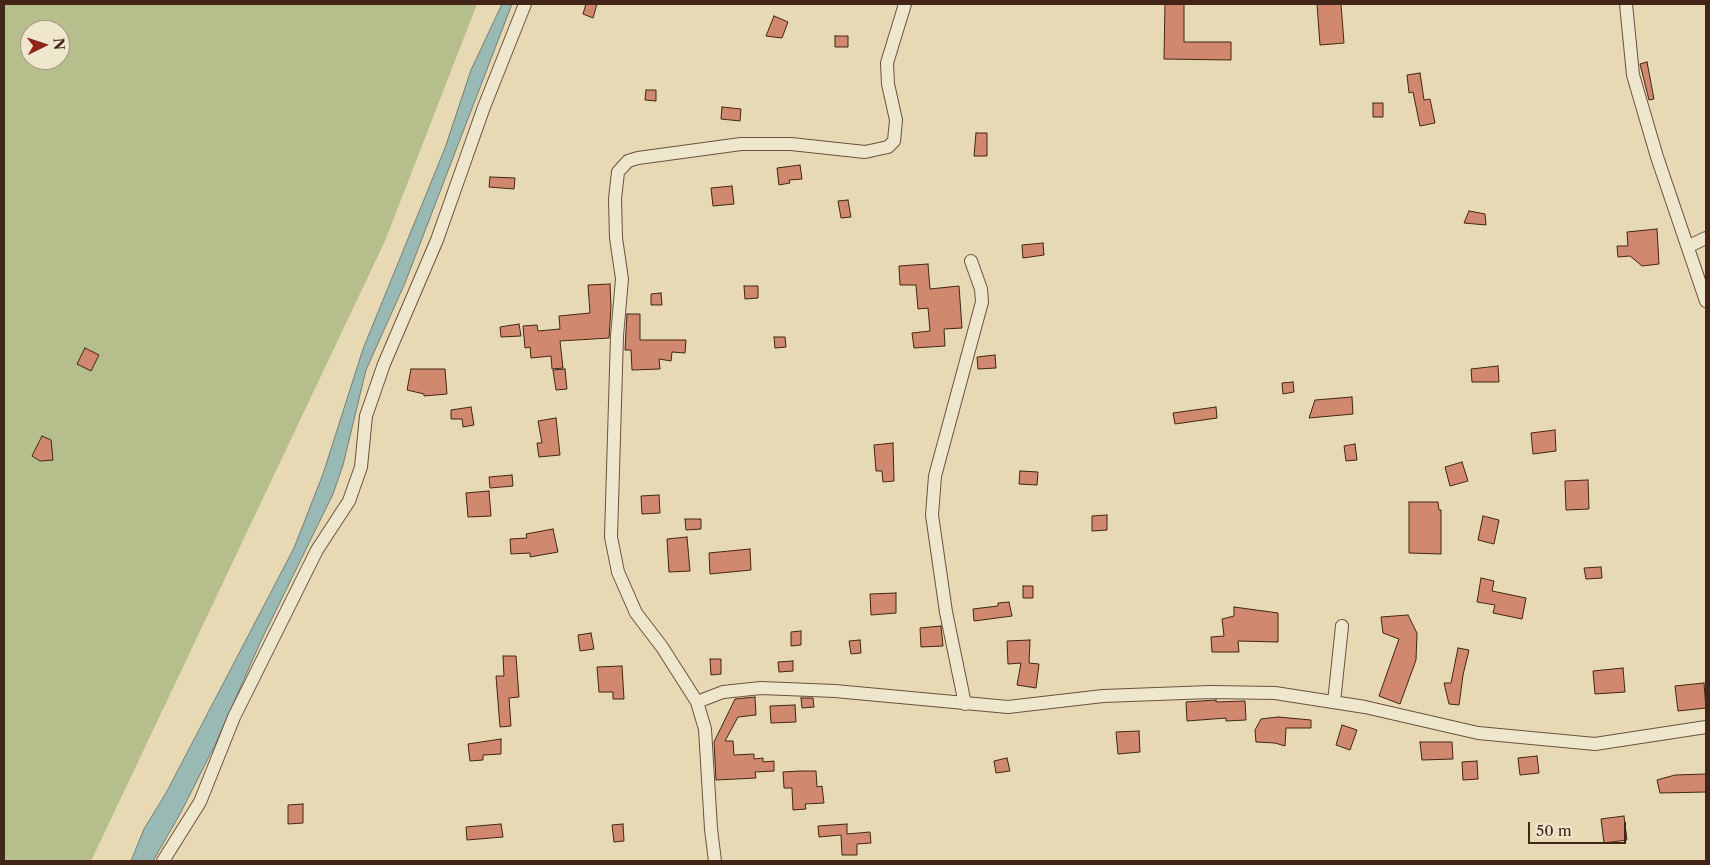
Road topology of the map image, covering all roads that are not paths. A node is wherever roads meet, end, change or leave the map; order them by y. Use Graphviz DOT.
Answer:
graph roads {
  1 [pos="525,4"];
  2 [pos="905,4"];
  3 [pos="1626,4"];
  4 [pos="1706,238"];
  5 [pos="1690,246"];
  6 [pos="972,261"];
  7 [pos="1706,300"];
  8 [pos="1342,626"];
  9 [pos="697,702"];
  10 [pos="1334,702"];
  11 [pos="965,704"];
  12 [pos="1706,727"];
  13 [pos="164,861"];
  14 [pos="715,861"];
  1 -- 13 [label="street"];
  2 -- 9 [label="street"];
  3 -- 5 [label="street"];
  4 -- 5 [label="street"];
  5 -- 7 [label="street"];
  6 -- 11 [label="street"];
  8 -- 10 [label="street"];
  9 -- 11 [label="street"];
  9 -- 14 [label="street"];
  10 -- 11 [label="street"];
  10 -- 12 [label="street"];
}
